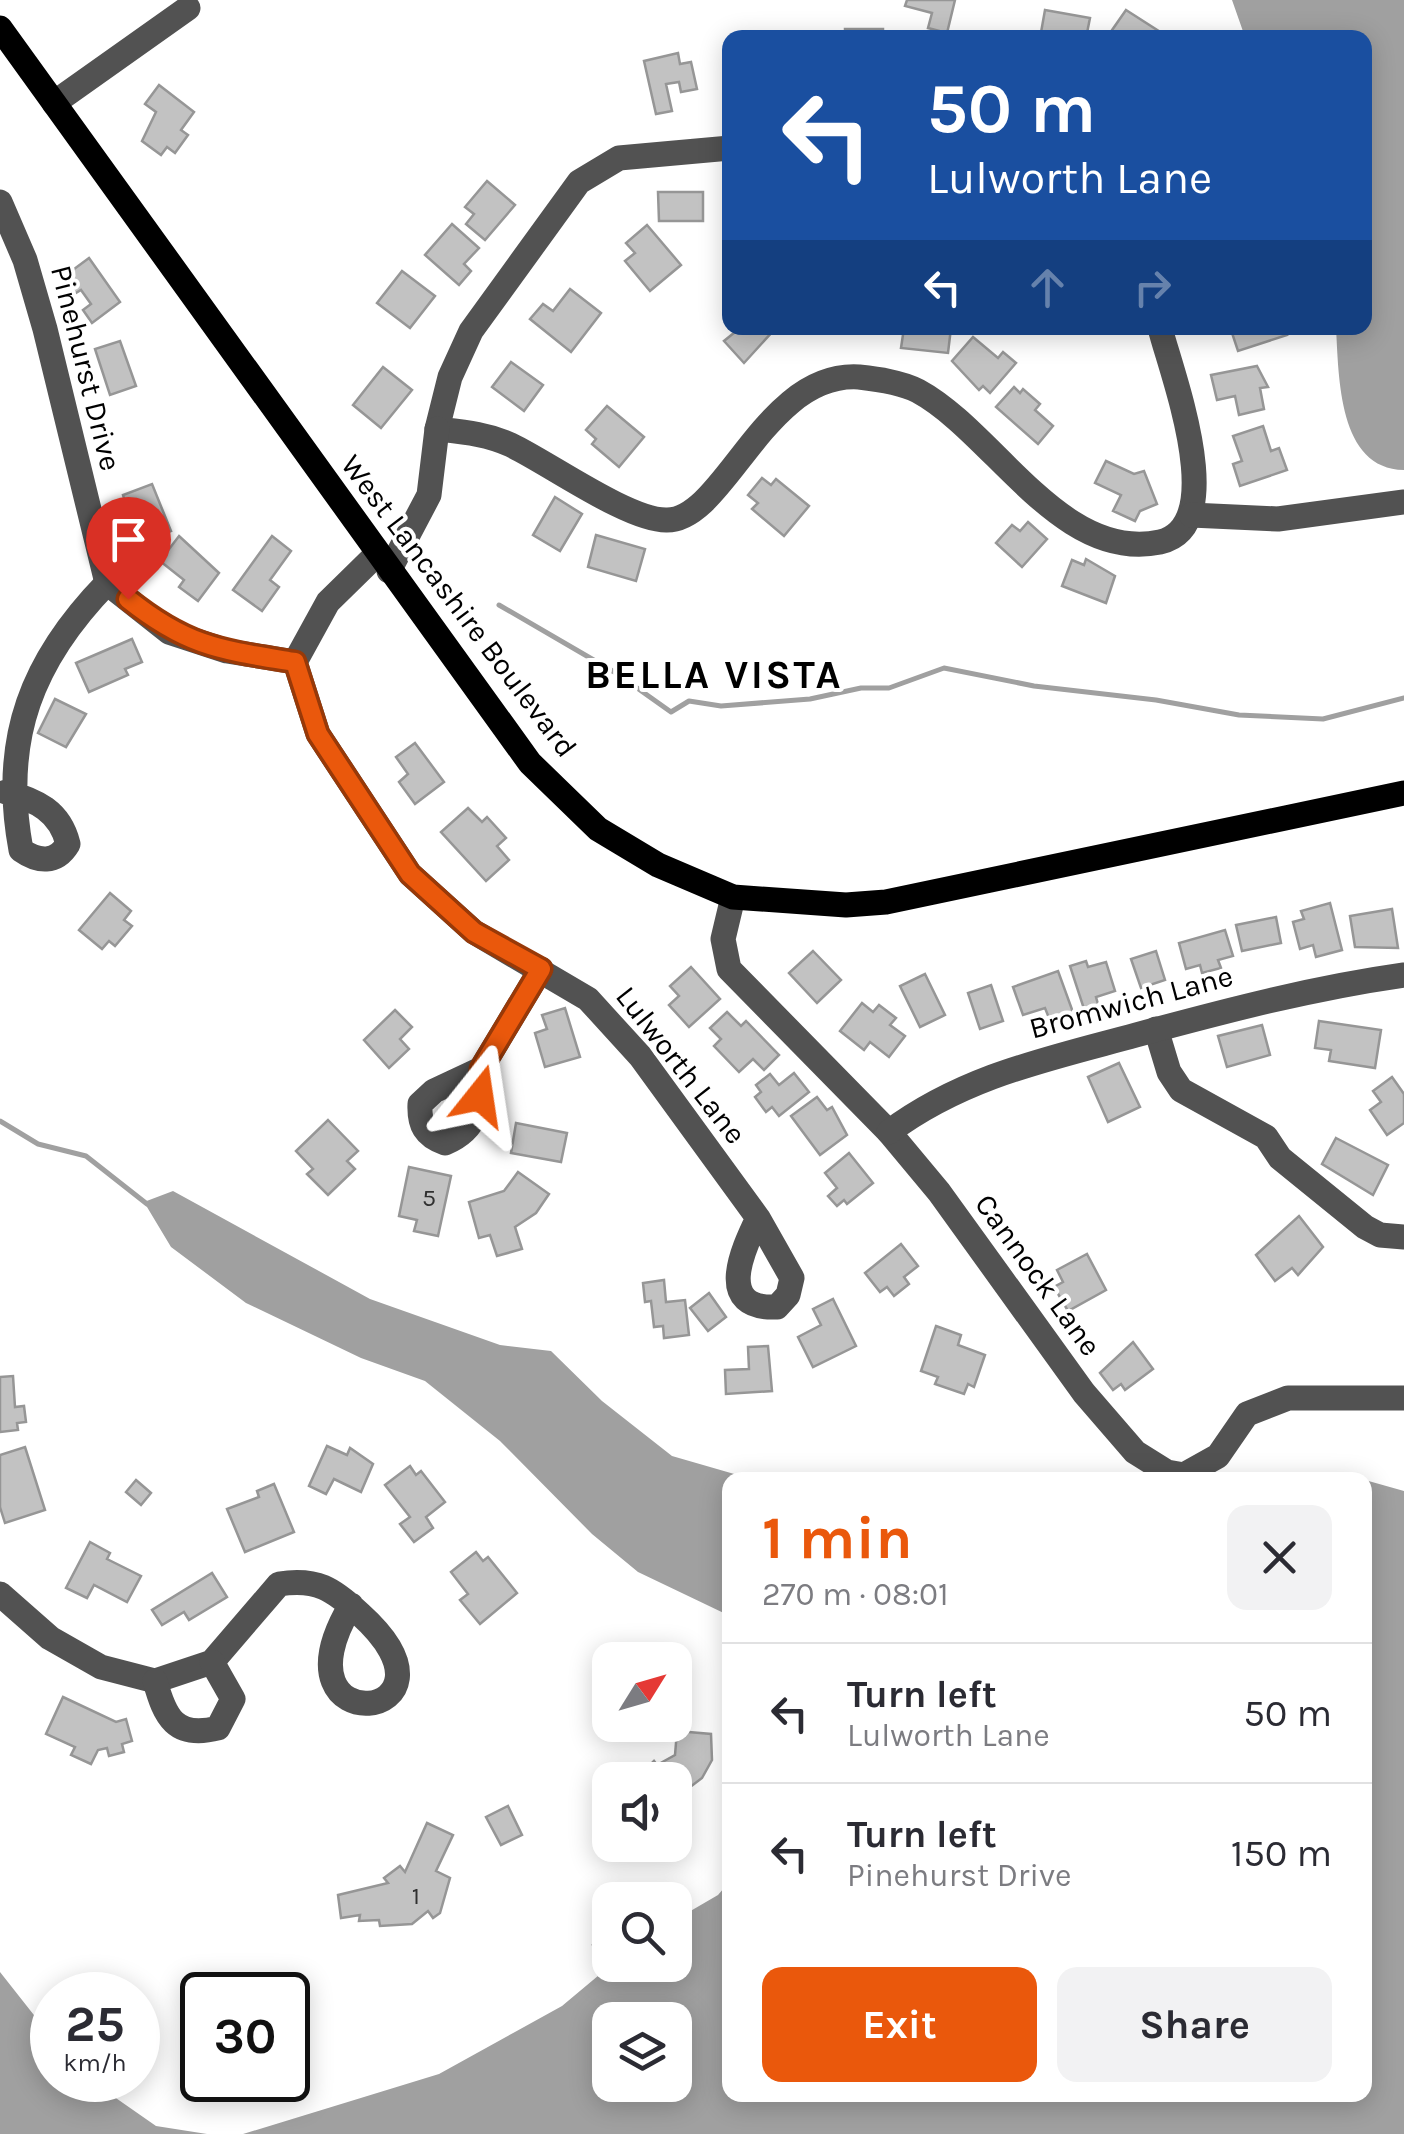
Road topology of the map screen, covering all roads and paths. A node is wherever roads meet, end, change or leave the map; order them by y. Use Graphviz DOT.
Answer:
graph roads {
  1 [pos="188,8"];
  2 [pos="0,28"];
  3 [pos="54,103"];
  4 [pos="722,149"];
  5 [pos="0,202"];
  6 [pos="1162,335"];
  7 [pos="437,429"];
  8 [pos="1404,502"];
  9 [pos="1190,515"];
  10 [pos="383,562"];
  11 [pos="106,582"];
  12 [pos="295,662"];
  13 [pos="6,792"];
  14 [pos="1404,793"];
  15 [pos="733,897"];
  16 [pos="541,969"];
  17 [pos="1404,974"];
  18 [pos="1156,1030"];
  19 [pos="481,1069"];
  20 [pos="890,1132"];
  21 [pos="758,1218"];
  22 [pos="1404,1237"];
  23 [pos="1404,1398"];
  24 [pos="1167,1472"];
  25 [pos="1189,1472"];
  26 [pos="0,1594"];
  27 [pos="351,1606"];
  28 [pos="212,1662"];
  29 [pos="155,1681"];
  1 -- 3 [label="street"];
  2 -- 3 [label="main road, West Lancashire Boulevard"];
  3 -- 10 [label="main road, West Lancashire Boulevard"];
  4 -- 7 [label="street"];
  5 -- 11 [label="street, Pinehurst Drive"];
  6 -- 9 [label="street"];
  7 -- 9 [label="street"];
  7 -- 10 [label="street"];
  8 -- 9 [label="street"];
  10 -- 12 [label="street"];
  10 -- 15 [label="main road, West Lancashire Boulevard"];
  11 -- 12 [label="street"];
  11 -- 13 [label="street"];
  12 -- 16 [label="street, Lulworth Lane"];
  14 -- 15 [label="main road, West Lancashire Boulevard"];
  15 -- 20 [label="street, Cannock Lane"];
  16 -- 19 [label="street"];
  16 -- 21 [label="street, Lulworth Lane"];
  17 -- 18 [label="street, Bromwich Lane"];
  18 -- 20 [label="street, Bromwich Lane"];
  18 -- 22 [label="street"];
  20 -- 24 [label="street, Cannock Lane"];
  23 -- 25 [label="street, Cannock Lane"];
  26 -- 29 [label="street"];
  27 -- 28 [label="street"];
  28 -- 29 [label="street"];
  28 -- 29 [label="street"];
}
